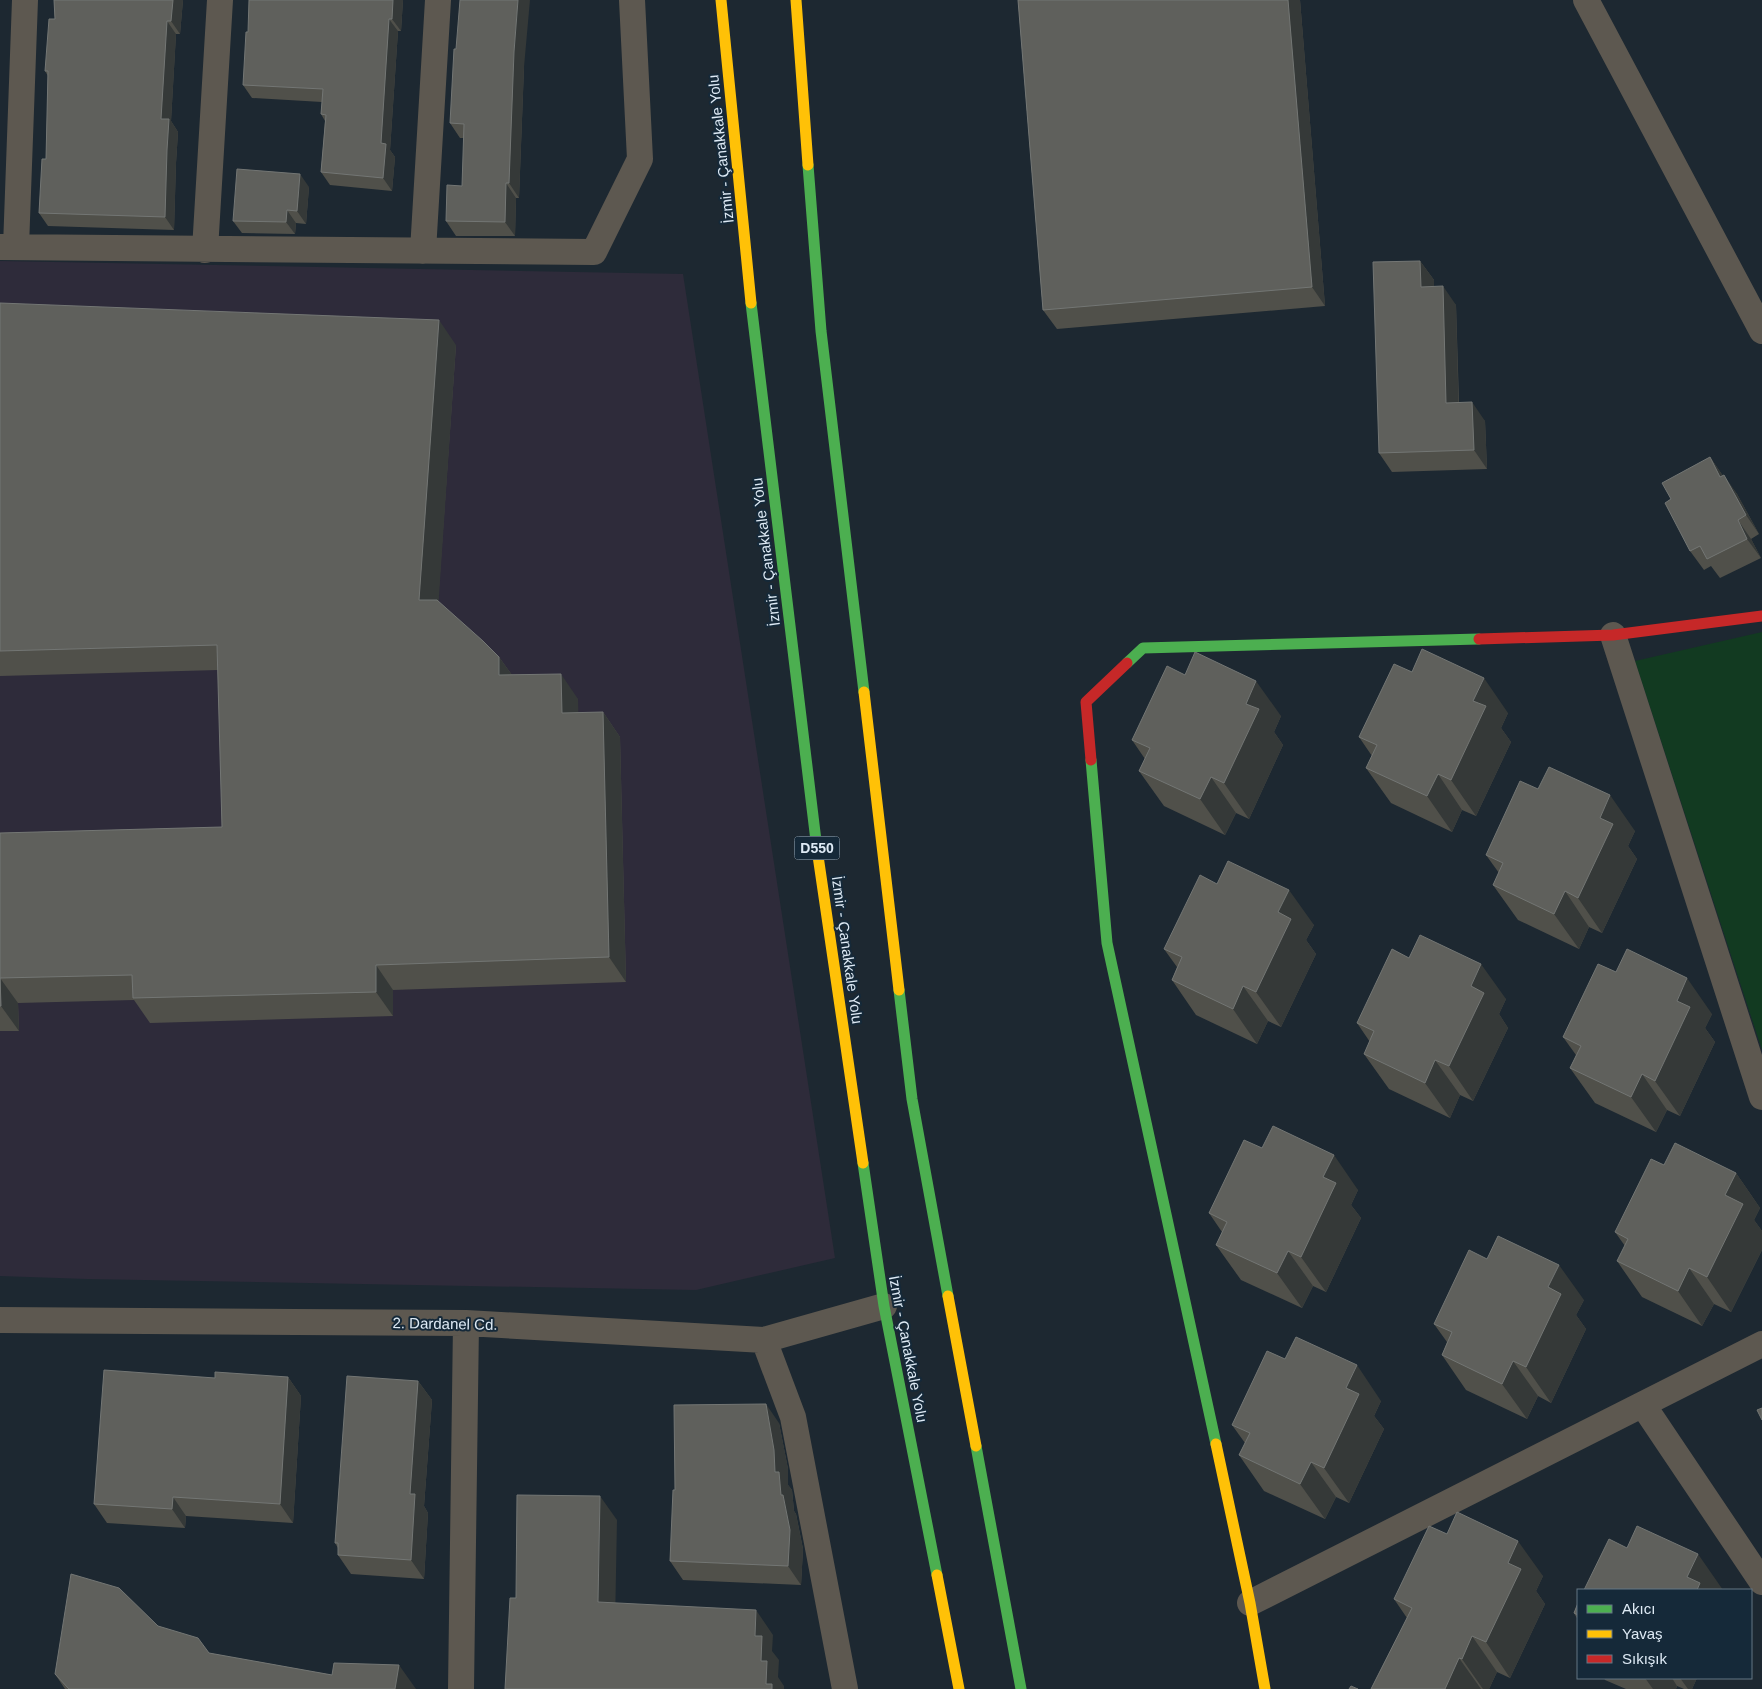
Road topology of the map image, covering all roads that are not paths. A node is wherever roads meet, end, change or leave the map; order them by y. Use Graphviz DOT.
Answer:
graph roads {
  1 [pos="24,0"];
  2 [pos="220,0"];
  3 [pos="438,0"];
  4 [pos="632,0"];
  5 [pos="721,0"];
  6 [pos="796,0"];
  7 [pos="1586,0"];
  8 [pos="8,247"];
  9 [pos="205,250"];
  10 [pos="423,251"];
  11 [pos="1762,331"];
  12 [pos="1762,616"];
  13 [pos="1613,635"];
  14 [pos="1762,1097"];
  15 [pos="884,1306"];
  16 [pos="0,1320"];
  17 [pos="466,1324"];
  18 [pos="764,1340"];
  19 [pos="1762,1344"];
  20 [pos="1642,1405"];
  21 [pos="1762,1582"];
  22 [pos="1250,1603"];
  23 [pos="461,1689"];
  24 [pos="845,1689"];
  25 [pos="959,1689"];
  26 [pos="1021,1689"];
  27 [pos="1265,1689"];
  1 -- 8 [label="street"];
  2 -- 9 [label="street"];
  3 -- 10 [label="street"];
  4 -- 10 [label="street"];
  5 -- 15 [label="main road, İzmir - Çanakkale Yolu / D550"];
  6 -- 26 [label="main road"];
  7 -- 11 [label="street"];
  8 -- 9 [label="street"];
  9 -- 10 [label="street"];
  12 -- 13 [label="main road"];
  13 -- 14 [label="street"];
  13 -- 22 [label="main road"];
  15 -- 18 [label="street, 2. Dardanel Cd."];
  15 -- 25 [label="main road, İzmir - Çanakkale Yolu / D550"];
  16 -- 17 [label="street, 2. Dardanel Cd."];
  17 -- 18 [label="street, 2. Dardanel Cd."];
  17 -- 23 [label="street"];
  18 -- 24 [label="street"];
  19 -- 20 [label="street"];
  20 -- 21 [label="street"];
  20 -- 22 [label="street"];
  22 -- 27 [label="main road"];
}
